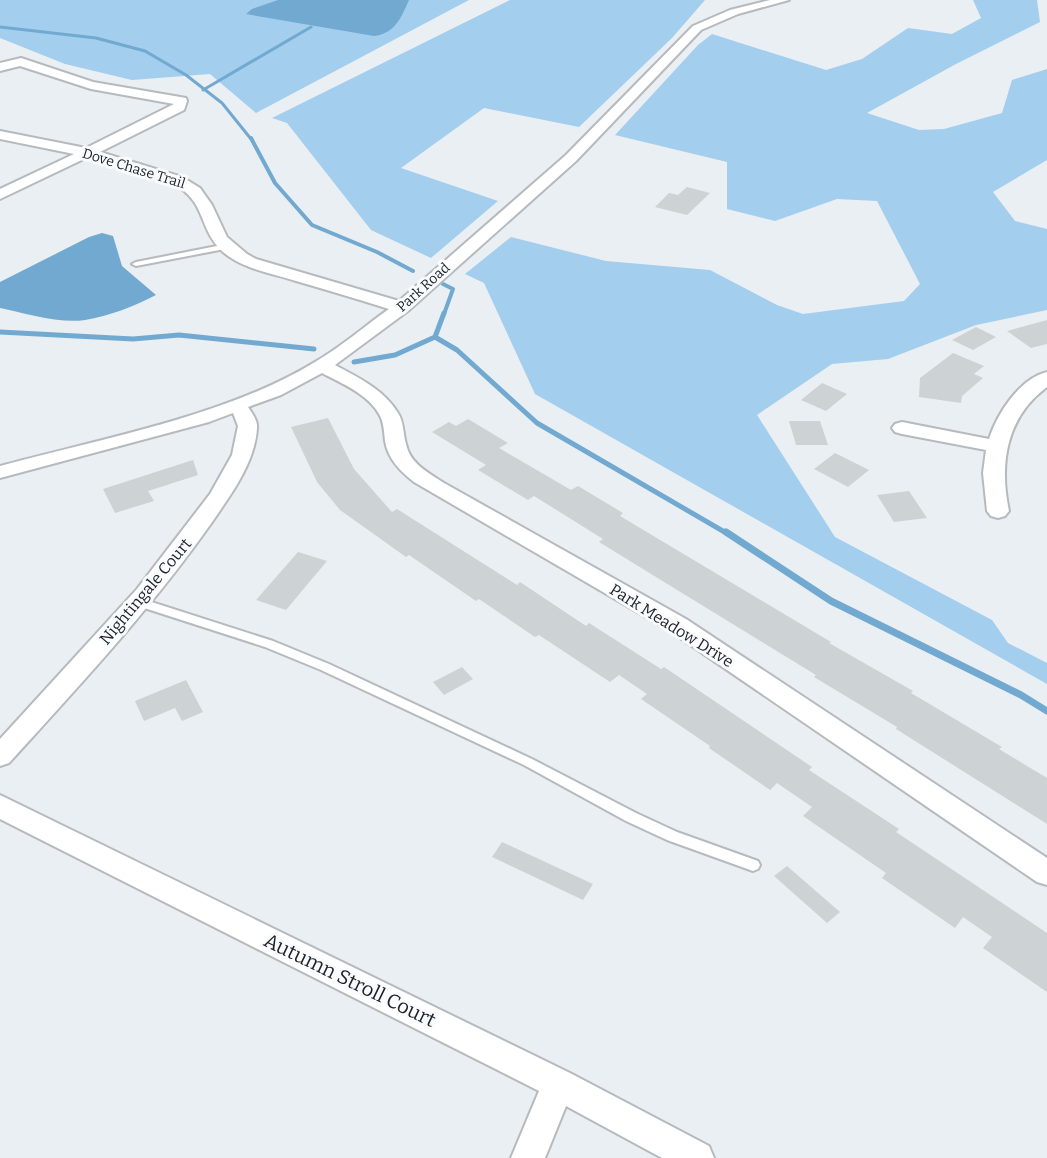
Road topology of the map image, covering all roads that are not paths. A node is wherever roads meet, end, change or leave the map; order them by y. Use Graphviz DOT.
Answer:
graph roads {
  1 [pos="784,0"];
  2 [pos="0,67"];
  3 [pos="0,135"];
  4 [pos="86,153"];
  5 [pos="0,195"];
  6 [pos="227,246"];
  7 [pos="136,264"];
  8 [pos="402,307"];
  9 [pos="322,366"];
  10 [pos="1047,378"];
  11 [pos="238,405"];
  12 [pos="902,428"];
  13 [pos="995,446"];
  14 [pos="0,472"];
  15 [pos="998,511"];
  16 [pos="139,602"];
  17 [pos="0,756"];
  18 [pos="0,806"];
  19 [pos="753,865"];
  20 [pos="1047,873"];
  21 [pos="558,1084"];
  22 [pos="528,1158"];
  23 [pos="697,1158"];
  1 -- 8 [label="street, Park Road"];
  2 -- 4 [label="street"];
  3 -- 4 [label="street, Dove Chase Trail"];
  4 -- 5 [label="street"];
  4 -- 6 [label="street, Dove Chase Trail"];
  6 -- 7 [label="lane"];
  6 -- 8 [label="street, Dove Chase Trail"];
  8 -- 9 [label="street, Park Road"];
  9 -- 11 [label="street, Park Road"];
  9 -- 20 [label="street, Park Meadow Drive"];
  10 -- 13 [label="street"];
  11 -- 14 [label="street, Park Road"];
  11 -- 16 [label="street, Nightingale Court"];
  12 -- 13 [label="street"];
  13 -- 15 [label="street"];
  16 -- 17 [label="street, Nightingale Court"];
  16 -- 19 [label="lane"];
  18 -- 21 [label="street, Autumn Stroll Court"];
  21 -- 22 [label="street"];
  21 -- 23 [label="street, Autumn Stroll Court"];
}
